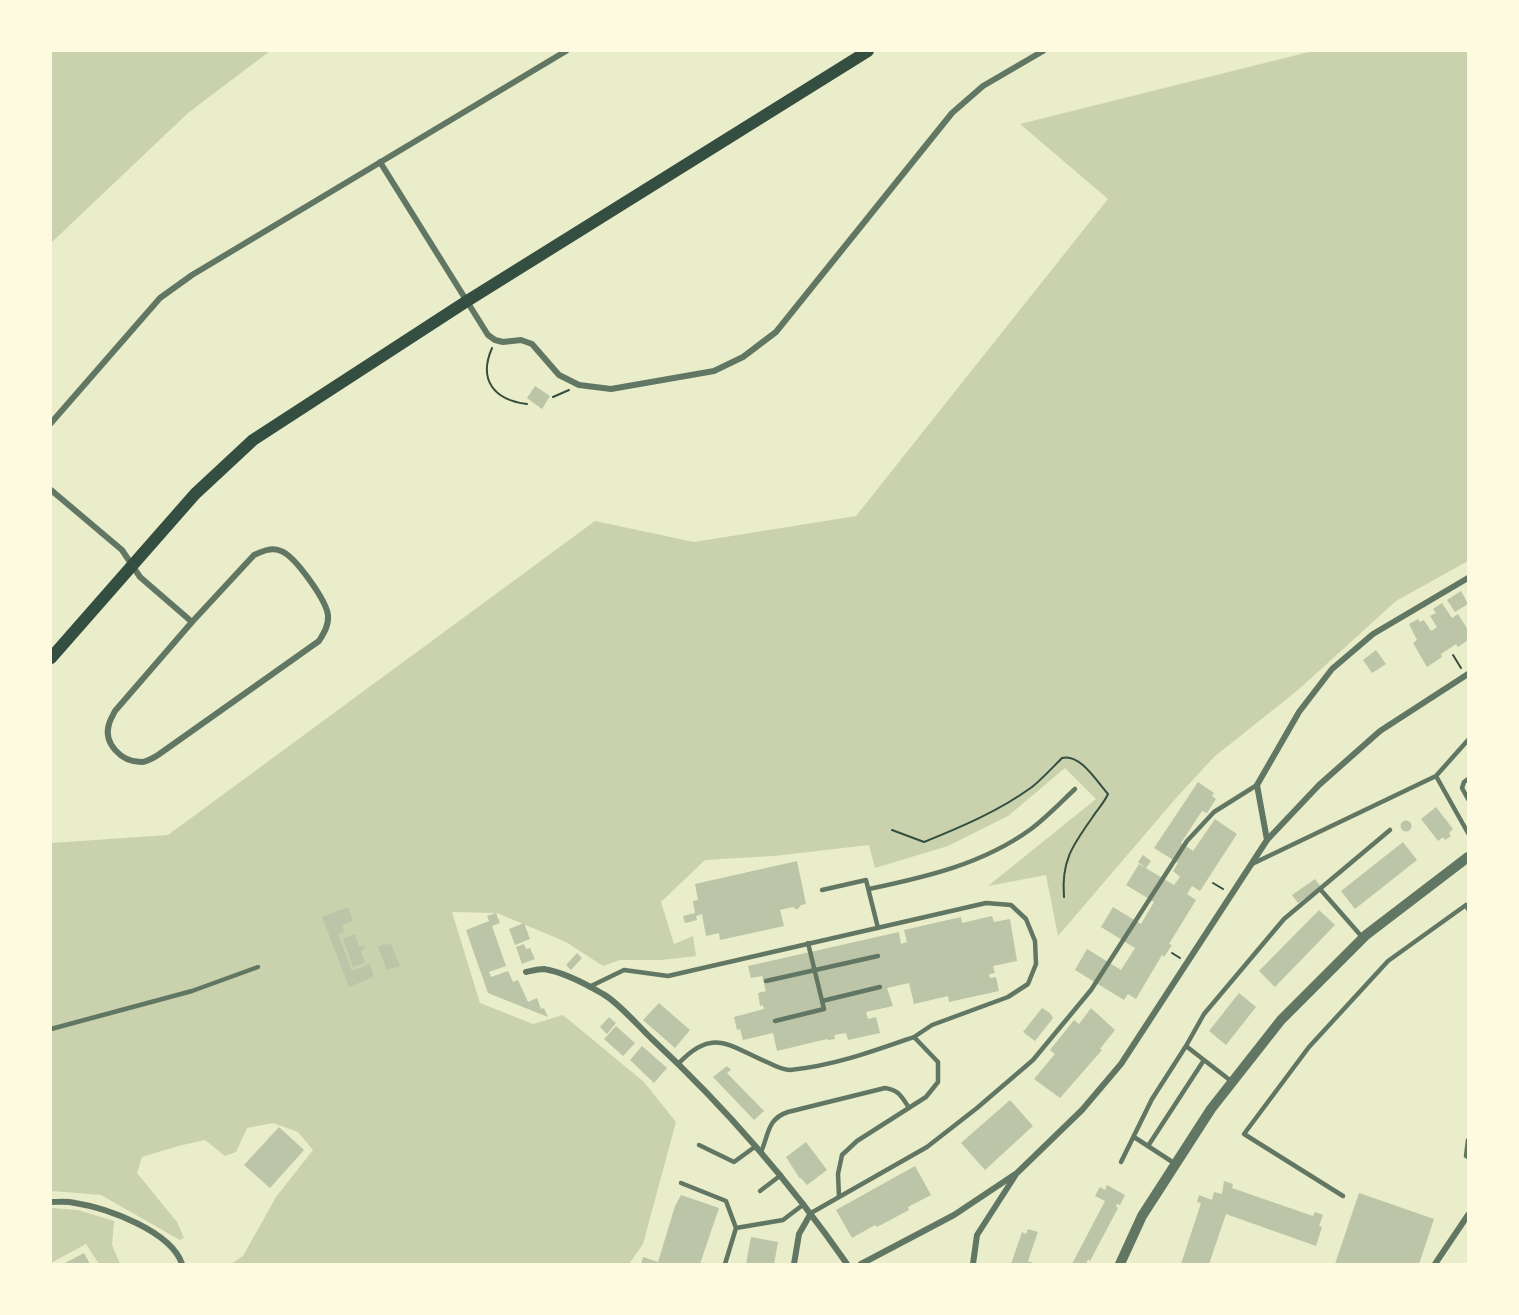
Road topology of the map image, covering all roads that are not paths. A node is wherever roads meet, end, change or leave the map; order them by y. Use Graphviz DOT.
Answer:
graph roads {
  1 [pos="566,51"];
  2 [pos="868,51"];
  3 [pos="1043,51"];
  4 [pos="380,162"];
  5 [pos="467,301"];
  6 [pos="51,423"];
  7 [pos="51,490"];
  8 [pos="132,565"];
  9 [pos="1468,578"];
  10 [pos="192,622"];
  11 [pos="51,658"];
  12 [pos="1467,675"];
  13 [pos="1468,740"];
  14 [pos="1436,776"];
  15 [pos="1468,779"];
  16 [pos="1257,784"];
  17 [pos="1075,789"];
  18 [pos="1468,799"];
  19 [pos="1390,830"];
  20 [pos="1468,833"];
  21 [pos="1267,840"];
  22 [pos="1468,857"];
  23 [pos="1250,865"];
  24 [pos="869,889"];
  25 [pos="1320,889"];
  26 [pos="822,890"];
  27 [pos="1468,909"];
  28 [pos="878,928"];
  29 [pos="1363,938"];
  30 [pos="808,943"];
  31 [pos="878,956"];
  32 [pos="258,967"];
  33 [pos="814,971"];
  34 [pos="525,972"];
  35 [pos="766,981"];
  36 [pos="589,987"];
  37 [pos="880,987"];
  38 [pos="822,1001"];
  39 [pos="775,1021"];
  40 [pos="51,1029"];
  41 [pos="914,1037"];
  42 [pos="1186,1046"];
  43 [pos="1204,1060"];
  44 [pos="679,1063"];
  45 [pos="1231,1082"];
  46 [pos="909,1108"];
  47 [pos="1134,1137"];
  48 [pos="1468,1140"];
  49 [pos="699,1145"];
  50 [pos="756,1146"];
  51 [pos="1148,1146"];
  52 [pos="761,1152"];
  53 [pos="1468,1157"];
  54 [pos="1121,1162"];
  55 [pos="1176,1164"];
  56 [pos="1017,1173"];
  57 [pos="781,1175"];
  58 [pos="681,1183"];
  59 [pos="760,1191"];
  60 [pos="1343,1196"];
  61 [pos="839,1197"];
  62 [pos="51,1202"];
  63 [pos="804,1204"];
  64 [pos="811,1213"];
  65 [pos="1468,1215"];
  66 [pos="736,1228"];
  67 [pos="182,1264"];
  68 [pos="725,1264"];
  69 [pos="794,1264"];
  70 [pos="847,1264"];
  71 [pos="861,1264"];
  72 [pos="973,1264"];
  73 [pos="1120,1264"];
  74 [pos="1436,1264"];
  1 -- 4 [label="street"];
  2 -- 5 [label="main road"];
  3 -- 5 [label="street"];
  4 -- 5 [label="street"];
  4 -- 6 [label="street"];
  5 -- 8 [label="main road"];
  7 -- 8 [label="street"];
  8 -- 10 [label="street"];
  8 -- 11 [label="main road"];
  9 -- 16 [label="street"];
  10 -- 10 [label="street"];
  12 -- 21 [label="street"];
  13 -- 14 [label="lane"];
  14 -- 20 [label="lane"];
  14 -- 23 [label="lane"];
  15 -- 18 [label="lane"];
  16 -- 21 [label="street"];
  16 -- 61 [label="lane"];
  17 -- 24 [label="lane"];
  19 -- 25 [label="lane"];
  21 -- 23 [label="street"];
  22 -- 29 [label="street"];
  23 -- 56 [label="street"];
  24 -- 26 [label="lane"];
  24 -- 28 [label="lane"];
  25 -- 29 [label="lane"];
  25 -- 42 [label="lane"];
  27 -- 60 [label="lane"];
  28 -- 30 [label="lane"];
  28 -- 41 [label="lane"];
  29 -- 45 [label="street"];
  30 -- 33 [label="lane"];
  30 -- 36 [label="lane"];
  31 -- 33 [label="lane"];
  32 -- 40 [label="lane"];
  33 -- 35 [label="lane"];
  33 -- 38 [label="lane"];
  34 -- 36 [label="street"];
  36 -- 44 [label="street"];
  37 -- 38 [label="lane"];
  38 -- 39 [label="lane"];
  41 -- 44 [label="lane"];
  41 -- 46 [label="lane"];
  42 -- 43 [label="lane"];
  42 -- 47 [label="lane"];
  43 -- 45 [label="lane"];
  43 -- 51 [label="lane"];
  44 -- 50 [label="street"];
  45 -- 55 [label="street"];
  46 -- 52 [label="lane"];
  46 -- 61 [label="lane"];
  47 -- 51 [label="lane"];
  47 -- 54 [label="lane"];
  48 -- 53 [label="lane"];
  49 -- 50 [label="lane"];
  50 -- 52 [label="street"];
  51 -- 55 [label="lane"];
  52 -- 57 [label="street"];
  55 -- 73 [label="street"];
  56 -- 71 [label="street"];
  56 -- 72 [label="street"];
  57 -- 59 [label="lane"];
  57 -- 63 [label="street"];
  58 -- 66 [label="lane"];
  61 -- 64 [label="lane"];
  62 -- 67 [label="street"];
  63 -- 64 [label="street"];
  63 -- 66 [label="lane"];
  64 -- 69 [label="street"];
  64 -- 70 [label="street"];
  65 -- 74 [label="street"];
  66 -- 68 [label="lane"];
}
